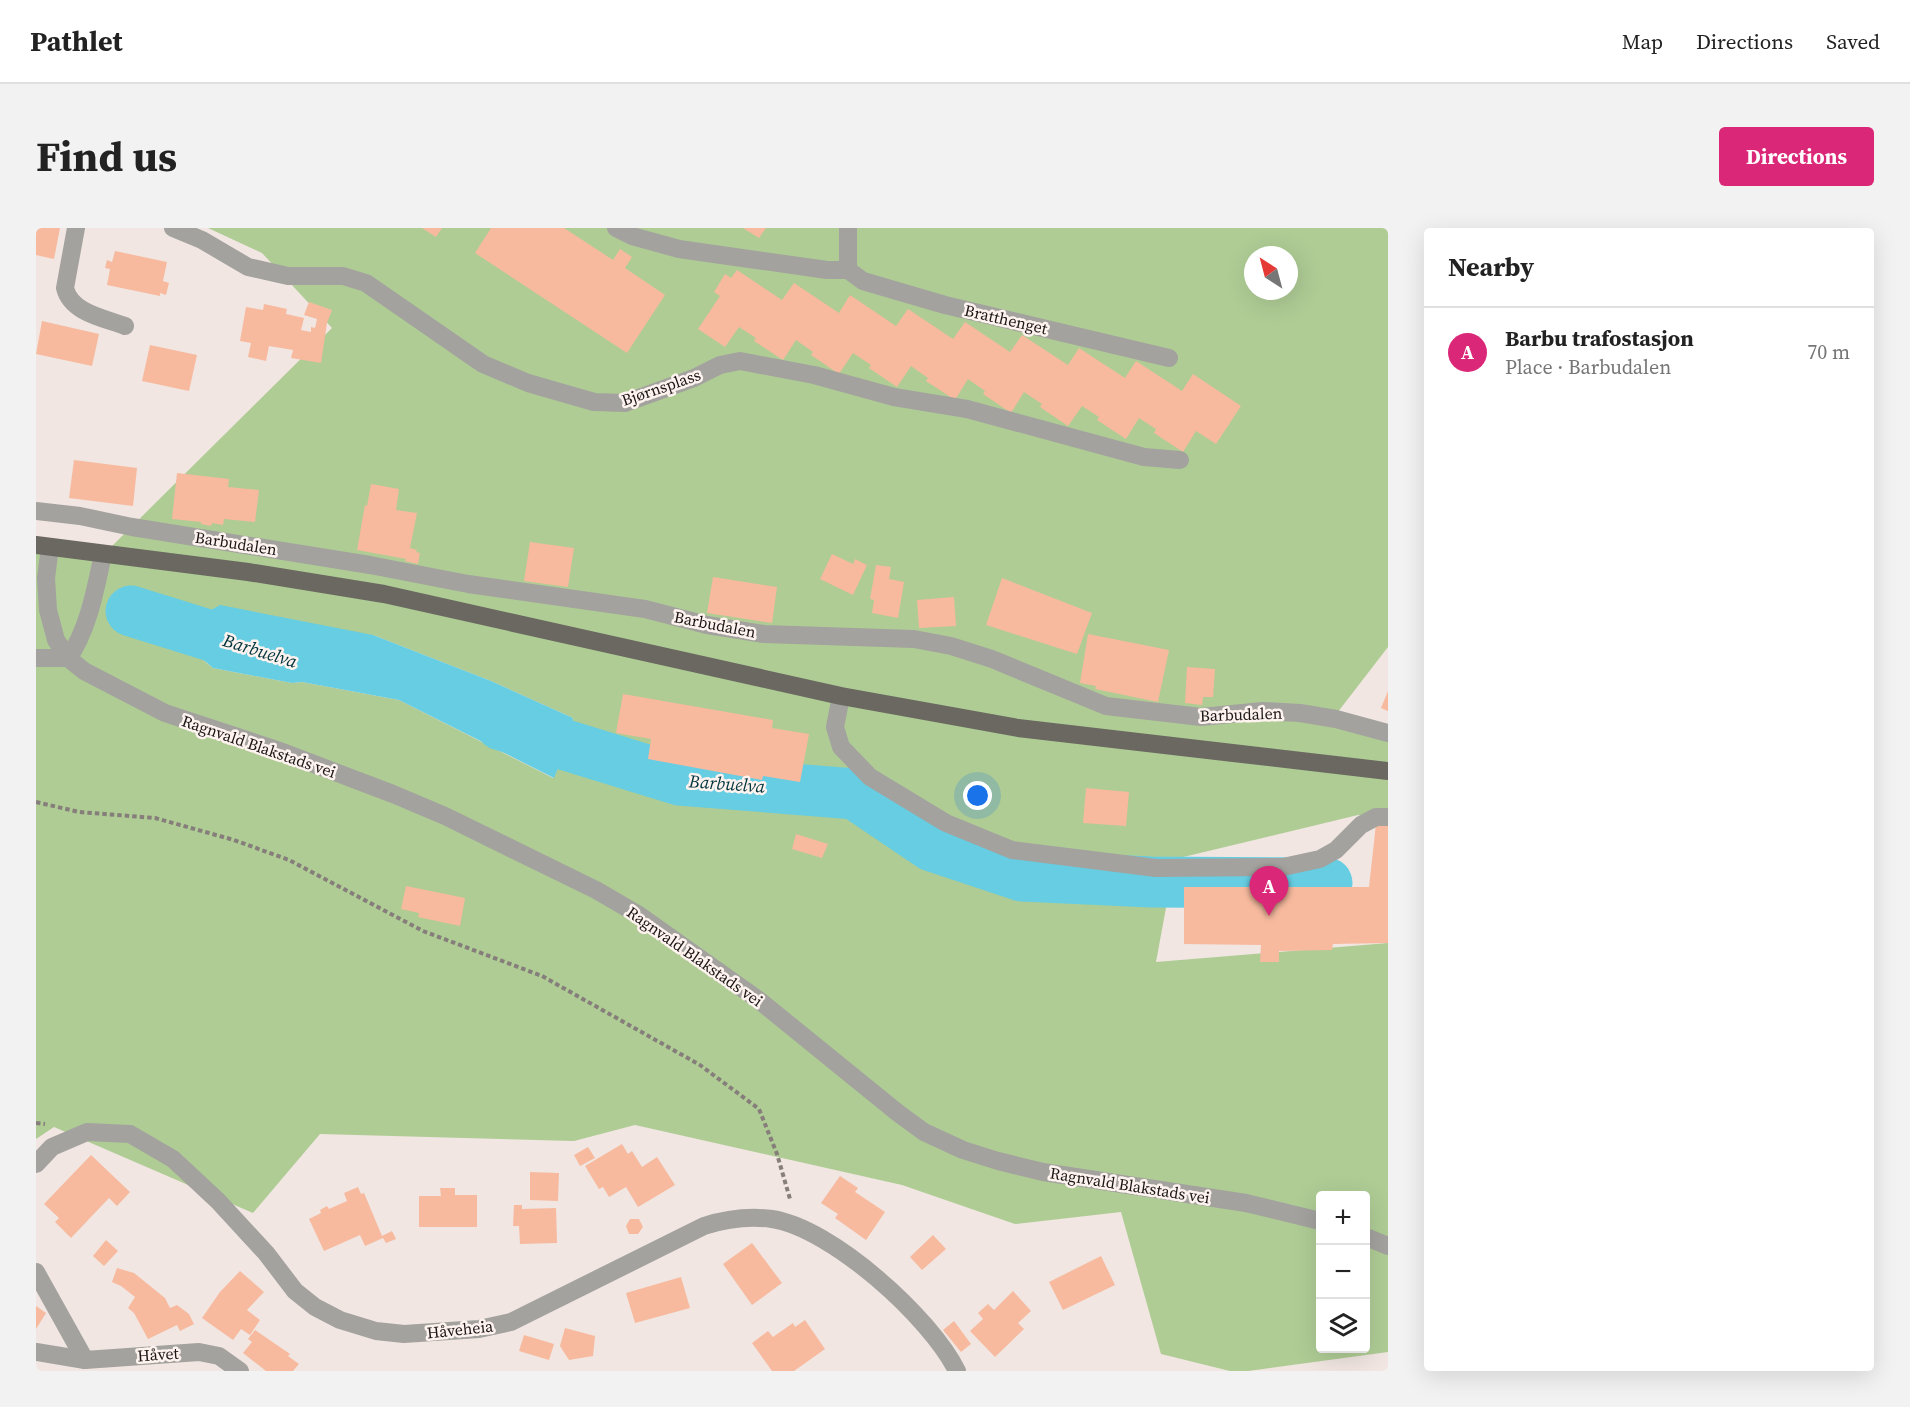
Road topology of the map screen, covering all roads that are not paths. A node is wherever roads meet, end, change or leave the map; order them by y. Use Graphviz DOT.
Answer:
graph roads {
  1 [pos="76,228"];
  2 [pos="173,228"];
  3 [pos="616,228"];
  4 [pos="848,228"];
  5 [pos="848,270"];
  6 [pos="125,326"];
  7 [pos="1169,358"];
  8 [pos="1180,460"];
  9 [pos="36,511"];
  10 [pos="43,546"];
  11 [pos="103,554"];
  12 [pos="68,657"];
  13 [pos="36,658"];
  14 [pos="841,696"];
  15 [pos="1388,733"];
  16 [pos="1388,771"];
  17 [pos="1388,817"];
  18 [pos="36,1164"];
  19 [pos="1316,1220"];
  20 [pos="1370,1240"];
  21 [pos="1388,1246"];
  22 [pos="36,1272"];
  23 [pos="36,1352"];
  24 [pos="85,1360"];
  25 [pos="240,1371"];
  26 [pos="957,1371"];
  1 -- 6 [label="street"];
  2 -- 8 [label="street, Bjørnsplass"];
  3 -- 5 [label="street, Bratthenget"];
  4 -- 5 [label="street"];
  5 -- 7 [label="street, Bratthenget"];
  9 -- 15 [label="street, Barbudalen"];
  10 -- 11 [label="main road, Barbudalen"];
  10 -- 12 [label="street, Ragnvald Blakstads vei"];
  11 -- 12 [label="street"];
  11 -- 14 [label="main road, Barbudalen"];
  12 -- 13 [label="street"];
  12 -- 19 [label="street, Ragnvald Blakstads vei"];
  14 -- 16 [label="main road, Barbudalen"];
  14 -- 17 [label="street"];
  18 -- 26 [label="street, Håveheia"];
  20 -- 21 [label="street"];
  22 -- 24 [label="street"];
  23 -- 24 [label="street, Håvet"];
  24 -- 25 [label="street, Håvet"];
}
